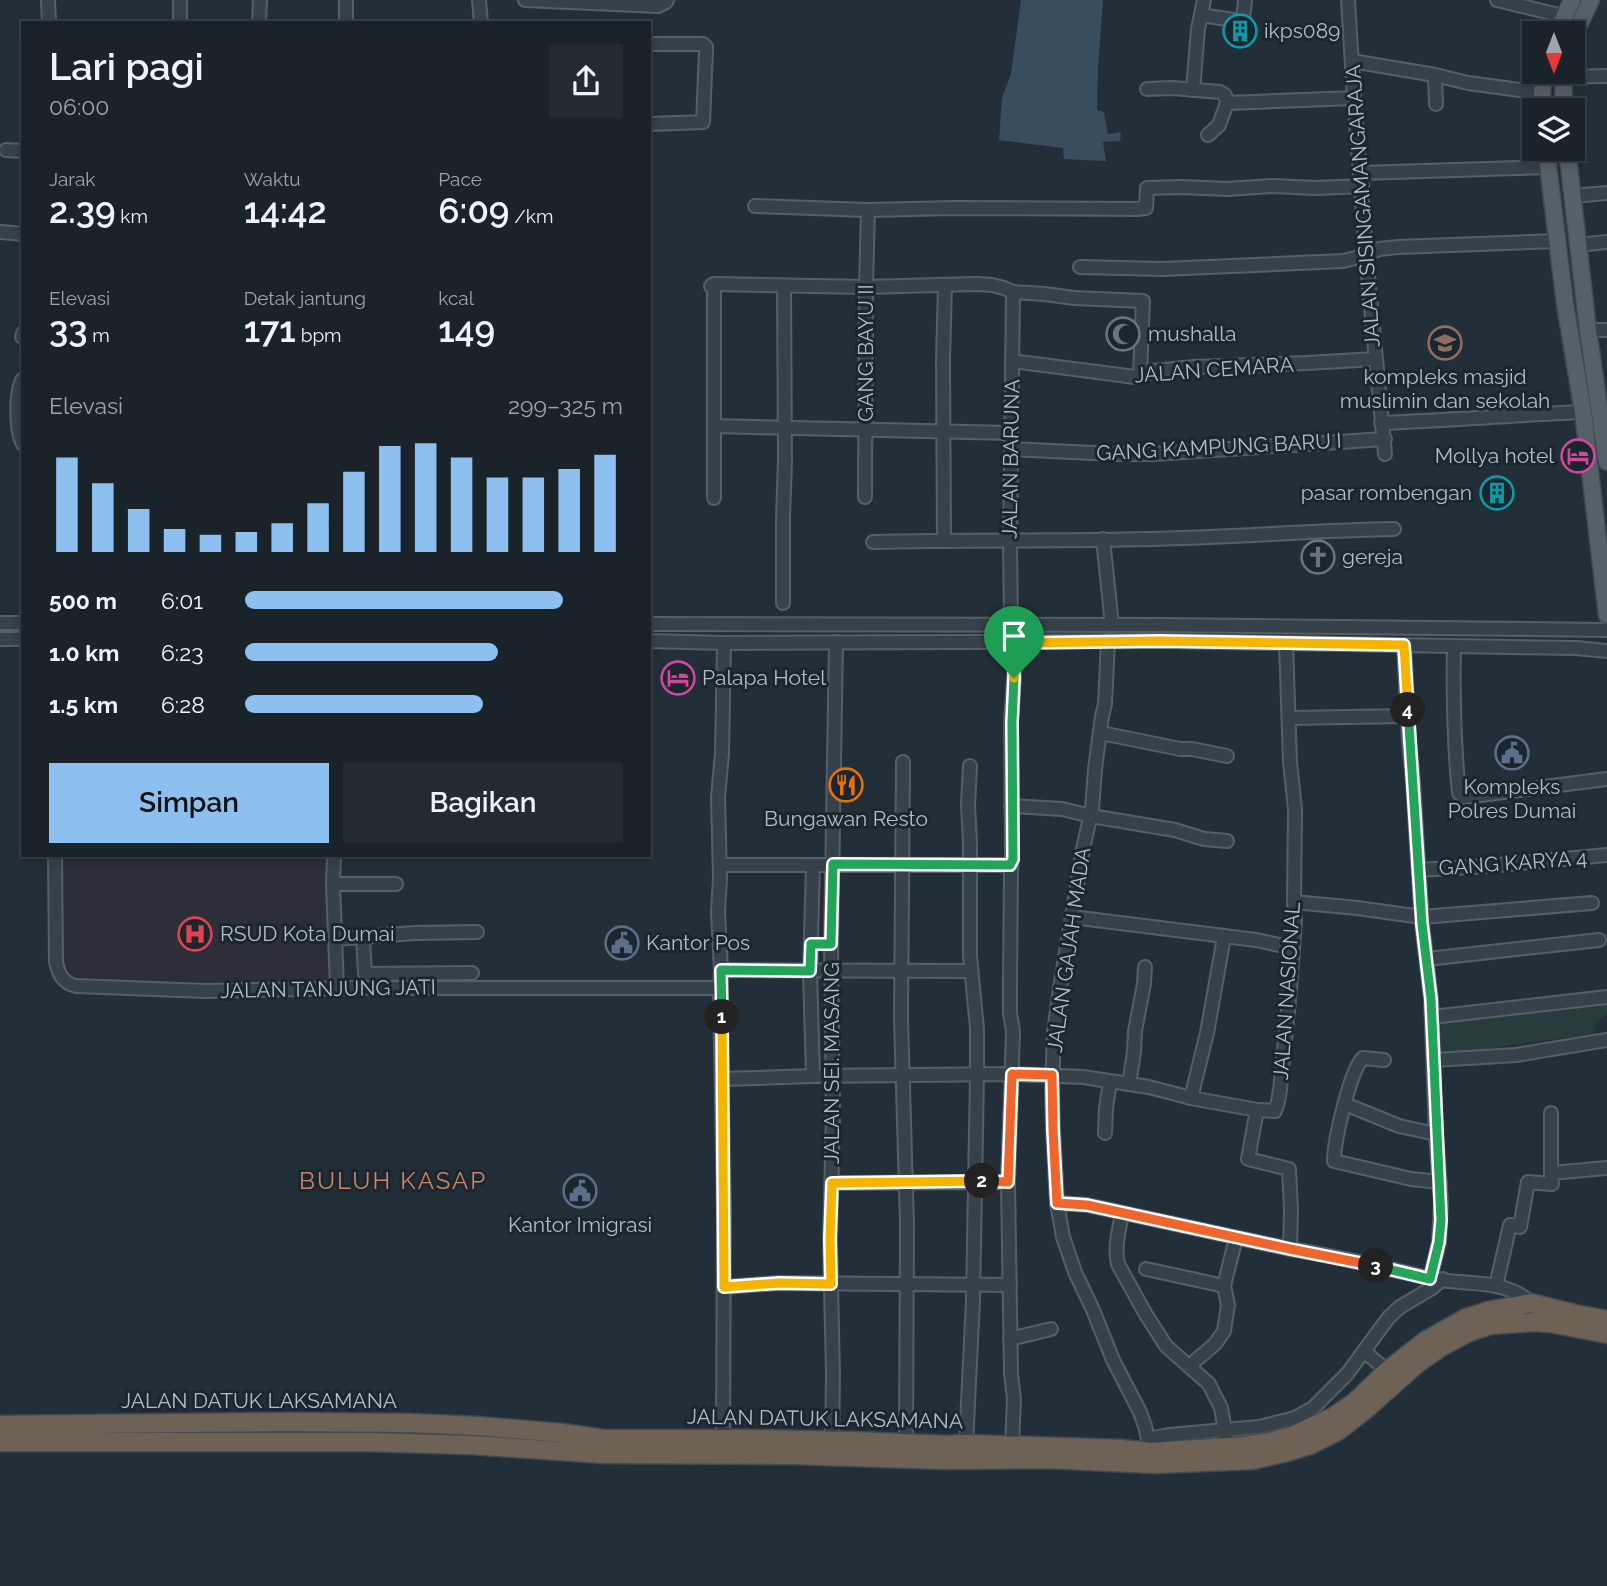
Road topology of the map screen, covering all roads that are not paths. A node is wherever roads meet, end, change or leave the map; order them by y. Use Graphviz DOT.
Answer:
graph roads {
  1 [pos="48,0"];
  2 [pos="180,0"];
  3 [pos="260,0"];
  4 [pos="346,0"];
  5 [pos="479,0"];
  6 [pos="525,0"];
  7 [pos="667,0"];
  8 [pos="1203,0"];
  9 [pos="1245,0"];
  10 [pos="1348,0"];
  11 [pos="1497,0"];
  12 [pos="1572,0"];
  13 [pos="1591,0"];
  14 [pos="1201,15"];
  15 [pos="1563,16"];
  16 [pos="49,21"];
  17 [pos="180,21"];
  18 [pos="259,21"];
  19 [pos="346,21"];
  20 [pos="481,21"];
  21 [pos="1561,21"];
  22 [pos="1581,21"];
  23 [pos="651,44"];
  24 [pos="1352,61"];
  25 [pos="1435,75"];
  26 [pos="1586,75"];
  27 [pos="1607,76"];
  28 [pos="1543,84"];
  29 [pos="1147,89"];
  30 [pos="1193,90"];
  31 [pos="1542,93"];
  32 [pos="1354,98"];
  33 [pos="1542,98"];
  34 [pos="1227,103"];
  35 [pos="1436,104"];
  36 [pos="651,124"];
  37 [pos="1208,135"];
  38 [pos="6,150"];
  39 [pos="21,151"];
  40 [pos="1547,161"];
  41 [pos="1568,161"];
  42 [pos="1548,167"];
  43 [pos="1361,179"];
  44 [pos="1607,193"];
  45 [pos="1572,196"];
  46 [pos="755,206"];
  47 [pos="868,210"];
  48 [pos="1,232"];
  49 [pos="21,234"];
  50 [pos="1558,241"];
  51 [pos="1607,242"];
  52 [pos="1578,245"];
  53 [pos="1366,254"];
  54 [pos="1080,267"];
  55 [pos="945,285"];
  56 [pos="785,286"];
  57 [pos="866,287"];
  58 [pos="1013,292"];
  59 [pos="1588,330"];
  60 [pos="1607,330"];
  61 [pos="1375,359"];
  62 [pos="1012,361"];
  63 [pos="1600,368"];
  64 [pos="1140,375"];
  65 [pos="21,382"];
  66 [pos="1583,412"];
  67 [pos="1381,423"];
  68 [pos="714,426"];
  69 [pos="785,428"];
  70 [pos="865,430"];
  71 [pos="944,431"];
  72 [pos="1011,433"];
  73 [pos="1385,439"];
  74 [pos="21,441"];
  75 [pos="1605,442"];
  76 [pos="1012,449"];
  77 [pos="1385,454"];
  78 [pos="1607,462"];
  79 [pos="865,496"];
  80 [pos="714,498"];
  81 [pos="1394,529"];
  82 [pos="1104,539"];
  83 [pos="944,540"];
  84 [pos="1010,540"];
  85 [pos="873,542"];
  86 [pos="1607,614"];
  87 [pos="0,623"];
  88 [pos="21,623"];
  89 [pos="783,623"];
  90 [pos="651,624"];
  91 [pos="1011,625"];
  92 [pos="1112,625"];
  93 [pos="1607,630"];
  94 [pos="0,639"];
  95 [pos="21,639"];
  96 [pos="651,641"];
  97 [pos="1108,641"];
  98 [pos="836,642"];
  99 [pos="724,643"];
  100 [pos="1014,643"];
  101 [pos="1286,643"];
  102 [pos="1404,645"];
  103 [pos="1454,646"];
  104 [pos="1607,651"];
  105 [pos="1408,716"];
  106 [pos="1289,718"];
  107 [pos="1101,733"];
  108 [pos="1227,756"];
  109 [pos="903,762"];
  110 [pos="970,766"];
  111 [pos="1607,779"];
  112 [pos="1011,806"];
  113 [pos="1090,816"];
  114 [pos="1227,841"];
  115 [pos="1607,855"];
  116 [pos="55,857"];
  117 [pos="334,857"];
  118 [pos="833,864"];
  119 [pos="720,865"];
  120 [pos="813,865"];
  121 [pos="903,865"];
  122 [pos="970,865"];
  123 [pos="1010,865"];
  124 [pos="1419,870"];
  125 [pos="333,884"];
  126 [pos="396,884"];
  127 [pos="1294,902"];
  128 [pos="1592,903"];
  129 [pos="1072,917"];
  130 [pos="1422,917"];
  131 [pos="477,932"];
  132 [pos="363,937"];
  133 [pos="1224,937"];
  134 [pos="335,939"];
  135 [pos="1599,940"];
  136 [pos="811,944"];
  137 [pos="831,944"];
  138 [pos="1293,948"];
  139 [pos="1427,959"];
  140 [pos="1145,967"];
  141 [pos="721,970"];
  142 [pos="810,971"];
  143 [pos="832,971"];
  144 [pos="902,971"];
  145 [pos="971,971"];
  146 [pos="472,972"];
  147 [pos="337,988"];
  148 [pos="720,988"];
  149 [pos="1607,997"];
  150 [pos="811,1010"];
  151 [pos="831,1010"];
  152 [pos="1432,1017"];
  153 [pos="1607,1040"];
  154 [pos="1384,1059"];
  155 [pos="1434,1059"];
  156 [pos="1012,1074"];
  157 [pos="902,1075"];
  158 [pos="977,1075"];
  159 [pos="1052,1075"];
  160 [pos="813,1076"];
  161 [pos="833,1076"];
  162 [pos="723,1079"];
  163 [pos="1110,1082"];
  164 [pos="1129,1084"];
  165 [pos="1191,1098"];
  166 [pos="1345,1104"];
  167 [pos="1257,1110"];
  168 [pos="1550,1112"];
  169 [pos="1105,1133"];
  170 [pos="1436,1134"];
  171 [pos="1607,1168"];
  172 [pos="1551,1173"];
  173 [pos="975,1181"];
  174 [pos="906,1182"];
  175 [pos="1008,1182"];
  176 [pos="1440,1182"];
  177 [pos="832,1183"];
  178 [pos="1057,1203"];
  179 [pos="1122,1214"];
  180 [pos="1236,1238"];
  181 [pos="1290,1249"];
  182 [pos="1146,1269"];
  183 [pos="1437,1279"];
  184 [pos="831,1284"];
  185 [pos="906,1284"];
  186 [pos="972,1284"];
  187 [pos="1010,1285"];
  188 [pos="1224,1286"];
  189 [pos="1496,1286"];
  190 [pos="724,1287"];
  191 [pos="1531,1303"];
  192 [pos="1607,1320"];
  193 [pos="1051,1329"];
  194 [pos="1607,1334"];
  195 [pos="1010,1339"];
  196 [pos="1364,1351"];
  197 [pos="1189,1366"];
  198 [pos="1387,1371"];
  199 [pos="0,1425"];
  200 [pos="1251,1437"];
  201 [pos="1226,1439"];
  202 [pos="723,1440"];
  203 [pos="832,1441"];
  204 [pos="0,1442"];
  205 [pos="906,1443"];
  206 [pos="966,1444"];
  207 [pos="1150,1445"];
  208 [pos="604,1446"];
  209 [pos="1012,1447"];
  210 [pos="947,1453"];
  211 [pos="1201,1456"];
  1 -- 16 [label="street"];
  2 -- 17 [label="street"];
  3 -- 18 [label="street"];
  4 -- 19 [label="street"];
  5 -- 20 [label="street"];
  6 -- 7 [label="street"];
  8 -- 14 [label="street"];
  9 -- 14 [label="street"];
  10 -- 24 [label="street, JALAN SISINGAMANGARAJA"];
  11 -- 15 [label="street"];
  12 -- 15 [label="main road"];
  13 -- 22 [label="main road"];
  14 -- 30 [label="street"];
  15 -- 21 [label="main road"];
  23 -- 36 [label="street"];
  24 -- 25 [label="street"];
  24 -- 32 [label="street, JALAN SISINGAMANGARAJA"];
  25 -- 31 [label="street"];
  25 -- 35 [label="street"];
  26 -- 27 [label="street"];
  28 -- 31 [label="main road"];
  29 -- 30 [label="street"];
  30 -- 34 [label="street"];
  31 -- 33 [label="main road"];
  32 -- 34 [label="street"];
  32 -- 43 [label="street, JALAN SISINGAMANGARAJA"];
  34 -- 37 [label="street"];
  38 -- 39 [label="street"];
  40 -- 42 [label="main road"];
  41 -- 45 [label="main road"];
  42 -- 43 [label="street"];
  42 -- 50 [label="main road"];
  43 -- 47 [label="street"];
  43 -- 53 [label="street, JALAN SISINGAMANGARAJA"];
  44 -- 45 [label="street"];
  45 -- 52 [label="main road"];
  46 -- 47 [label="street"];
  47 -- 57 [label="street, GANG BAYU II"];
  48 -- 49 [label="street"];
  50 -- 53 [label="street"];
  50 -- 66 [label="main road"];
  51 -- 52 [label="street"];
  52 -- 59 [label="main road"];
  53 -- 54 [label="street"];
  53 -- 61 [label="street, JALAN SISINGAMANGARAJA"];
  55 -- 57 [label="street"];
  55 -- 58 [label="street"];
  55 -- 71 [label="street"];
  56 -- 57 [label="street"];
  56 -- 68 [label="street"];
  56 -- 69 [label="street"];
  57 -- 70 [label="street, GANG BAYU II"];
  58 -- 62 [label="street, JALAN BARUNA"];
  58 -- 64 [label="street"];
  59 -- 60 [label="street"];
  59 -- 63 [label="main road"];
  61 -- 64 [label="street, JALAN CEMARA"];
  61 -- 67 [label="street, JALAN SISINGAMANGARAJA"];
  62 -- 64 [label="street, JALAN CEMARA"];
  62 -- 72 [label="street, JALAN BARUNA"];
  63 -- 75 [label="main road"];
  65 -- 74 [label="street"];
  66 -- 67 [label="street"];
  66 -- 86 [label="main road"];
  67 -- 73 [label="street, JALAN SISINGAMANGARAJA"];
  68 -- 69 [label="street"];
  68 -- 80 [label="street"];
  69 -- 70 [label="street"];
  69 -- 89 [label="street"];
  70 -- 71 [label="street"];
  70 -- 79 [label="street, GANG BAYU II"];
  71 -- 72 [label="street"];
  71 -- 83 [label="street"];
  72 -- 76 [label="street, JALAN BARUNA"];
  73 -- 76 [label="street, GANG KAMPUNG BARU I"];
  73 -- 77 [label="street, JALAN SISINGAMANGARAJA"];
  75 -- 78 [label="main road"];
  76 -- 84 [label="street, JALAN BARUNA"];
  81 -- 82 [label="street"];
  82 -- 84 [label="street"];
  82 -- 92 [label="street"];
  83 -- 84 [label="street"];
  83 -- 85 [label="street"];
  84 -- 91 [label="street, JALAN BARUNA"];
  87 -- 88 [label="street"];
  89 -- 90 [label="street"];
  89 -- 91 [label="street"];
  91 -- 92 [label="street"];
  92 -- 93 [label="street"];
  94 -- 95 [label="street"];
  96 -- 99 [label="street"];
  97 -- 100 [label="street"];
  97 -- 101 [label="street"];
  97 -- 107 [label="street, JALAN GAJAH MADA"];
  98 -- 99 [label="street"];
  98 -- 100 [label="street"];
  98 -- 118 [label="street, JALAN SEI. MASANG"];
  99 -- 119 [label="street"];
  100 -- 112 [label="street"];
  101 -- 102 [label="street"];
  101 -- 106 [label="street, JALAN NASIONAL"];
  102 -- 103 [label="street"];
  102 -- 105 [label="street"];
  103 -- 104 [label="street"];
  103 -- 111 [label="street"];
  105 -- 106 [label="street"];
  105 -- 124 [label="street"];
  106 -- 127 [label="street, JALAN NASIONAL"];
  107 -- 108 [label="street"];
  107 -- 113 [label="street, JALAN GAJAH MADA"];
  109 -- 121 [label="street"];
  110 -- 122 [label="street"];
  112 -- 113 [label="street"];
  112 -- 123 [label="street"];
  113 -- 114 [label="street"];
  113 -- 129 [label="street, JALAN GAJAH MADA"];
  115 -- 124 [label="street, GANG KARYA 4"];
  116 -- 147 [label="street, JALAN TANJUNG JATI"];
  117 -- 125 [label="street"];
  118 -- 120 [label="street"];
  118 -- 121 [label="street"];
  118 -- 137 [label="street, JALAN SEI. MASANG"];
  119 -- 120 [label="street"];
  119 -- 141 [label="street"];
  120 -- 136 [label="street"];
  121 -- 122 [label="street"];
  121 -- 144 [label="street"];
  122 -- 123 [label="street"];
  122 -- 145 [label="street"];
  123 -- 156 [label="street"];
  124 -- 130 [label="street"];
  125 -- 126 [label="street"];
  125 -- 134 [label="street"];
  127 -- 130 [label="street"];
  127 -- 138 [label="street, JALAN NASIONAL"];
  128 -- 130 [label="street"];
  129 -- 133 [label="street"];
  129 -- 159 [label="street, JALAN GAJAH MADA"];
  130 -- 139 [label="street"];
  131 -- 132 [label="street"];
  132 -- 134 [label="street"];
  132 -- 146 [label="street"];
  133 -- 138 [label="street"];
  133 -- 165 [label="street"];
  134 -- 147 [label="street"];
  135 -- 139 [label="street"];
  136 -- 137 [label="street"];
  136 -- 142 [label="street"];
  137 -- 143 [label="street, JALAN SEI. MASANG"];
  138 -- 167 [label="street, JALAN NASIONAL"];
  139 -- 152 [label="street"];
  140 -- 164 [label="street"];
  141 -- 142 [label="street"];
  141 -- 148 [label="street"];
  142 -- 143 [label="street"];
  142 -- 150 [label="street"];
  143 -- 144 [label="street"];
  143 -- 151 [label="street, JALAN SEI. MASANG"];
  144 -- 145 [label="street"];
  144 -- 157 [label="street"];
  145 -- 158 [label="street"];
  147 -- 148 [label="street, JALAN TANJUNG JATI"];
  148 -- 162 [label="street"];
  149 -- 152 [label="street"];
  150 -- 151 [label="street"];
  150 -- 160 [label="street"];
  151 -- 161 [label="street, JALAN SEI. MASANG"];
  152 -- 155 [label="street"];
  153 -- 155 [label="street"];
  154 -- 166 [label="street"];
  155 -- 170 [label="street"];
  156 -- 158 [label="street"];
  156 -- 159 [label="street"];
  156 -- 175 [label="street"];
  157 -- 158 [label="street"];
  157 -- 161 [label="street"];
  157 -- 174 [label="street"];
  158 -- 173 [label="street"];
  159 -- 163 [label="street"];
  159 -- 178 [label="street, JALAN GAJAH MADA"];
  160 -- 161 [label="street"];
  160 -- 162 [label="street"];
  161 -- 177 [label="street, JALAN SEI. MASANG"];
  162 -- 190 [label="street"];
  163 -- 164 [label="street"];
  163 -- 169 [label="street"];
  164 -- 165 [label="street"];
  165 -- 167 [label="street"];
  166 -- 170 [label="street"];
  166 -- 176 [label="street"];
  167 -- 181 [label="street"];
  168 -- 172 [label="street"];
  170 -- 176 [label="street"];
  171 -- 172 [label="street"];
  172 -- 189 [label="street"];
  173 -- 174 [label="street"];
  173 -- 175 [label="street"];
  173 -- 186 [label="street"];
  174 -- 177 [label="street"];
  174 -- 185 [label="street"];
  175 -- 187 [label="street"];
  176 -- 183 [label="street"];
  177 -- 184 [label="street, JALAN SEI. MASANG"];
  178 -- 179 [label="street"];
  178 -- 207 [label="street, JALAN GAJAH MADA"];
  179 -- 180 [label="street"];
  179 -- 197 [label="street"];
  180 -- 181 [label="street"];
  180 -- 188 [label="street"];
  181 -- 183 [label="street"];
  182 -- 188 [label="street"];
  183 -- 189 [label="street"];
  183 -- 196 [label="street"];
  184 -- 185 [label="street"];
  184 -- 190 [label="street"];
  184 -- 203 [label="street, JALAN SEI. MASANG"];
  185 -- 186 [label="street"];
  185 -- 205 [label="street"];
  186 -- 187 [label="street"];
  186 -- 206 [label="street"];
  187 -- 195 [label="street"];
  188 -- 197 [label="street"];
  189 -- 191 [label="street"];
  190 -- 202 [label="street"];
  191 -- 192 [label="highway, JALAN DATUK LAKSAMANA"];
  191 -- 198 [label="highway, JALAN DATUK LAKSAMANA"];
  193 -- 195 [label="street"];
  194 -- 211 [label="highway, JALAN DATUK LAKSAMANA"];
  195 -- 209 [label="street"];
  196 -- 198 [label="street"];
  196 -- 200 [label="street"];
  197 -- 201 [label="street"];
  198 -- 200 [label="highway, JALAN DATUK LAKSAMANA"];
  199 -- 208 [label="highway, JALAN DATUK LAKSAMANA"];
  200 -- 201 [label="highway, JALAN DATUK LAKSAMANA"];
  201 -- 207 [label="street"];
  201 -- 211 [label="highway, JALAN DATUK LAKSAMANA"];
  202 -- 203 [label="highway, JALAN DATUK LAKSAMANA"];
  202 -- 208 [label="highway, JALAN DATUK LAKSAMANA"];
  203 -- 205 [label="highway, JALAN DATUK LAKSAMANA"];
  204 -- 208 [label="highway, JALAN DATUK LAKSAMANA"];
  205 -- 210 [label="highway, JALAN DATUK LAKSAMANA"];
  206 -- 209 [label="highway, JALAN DATUK LAKSAMANA"];
  206 -- 210 [label="highway, JALAN DATUK LAKSAMANA"];
  207 -- 209 [label="highway, JALAN DATUK LAKSAMANA"];
  207 -- 211 [label="highway, JALAN DATUK LAKSAMANA"];
  208 -- 210 [label="highway, JALAN DATUK LAKSAMANA"];
  210 -- 211 [label="highway, JALAN DATUK LAKSAMANA"];
}
